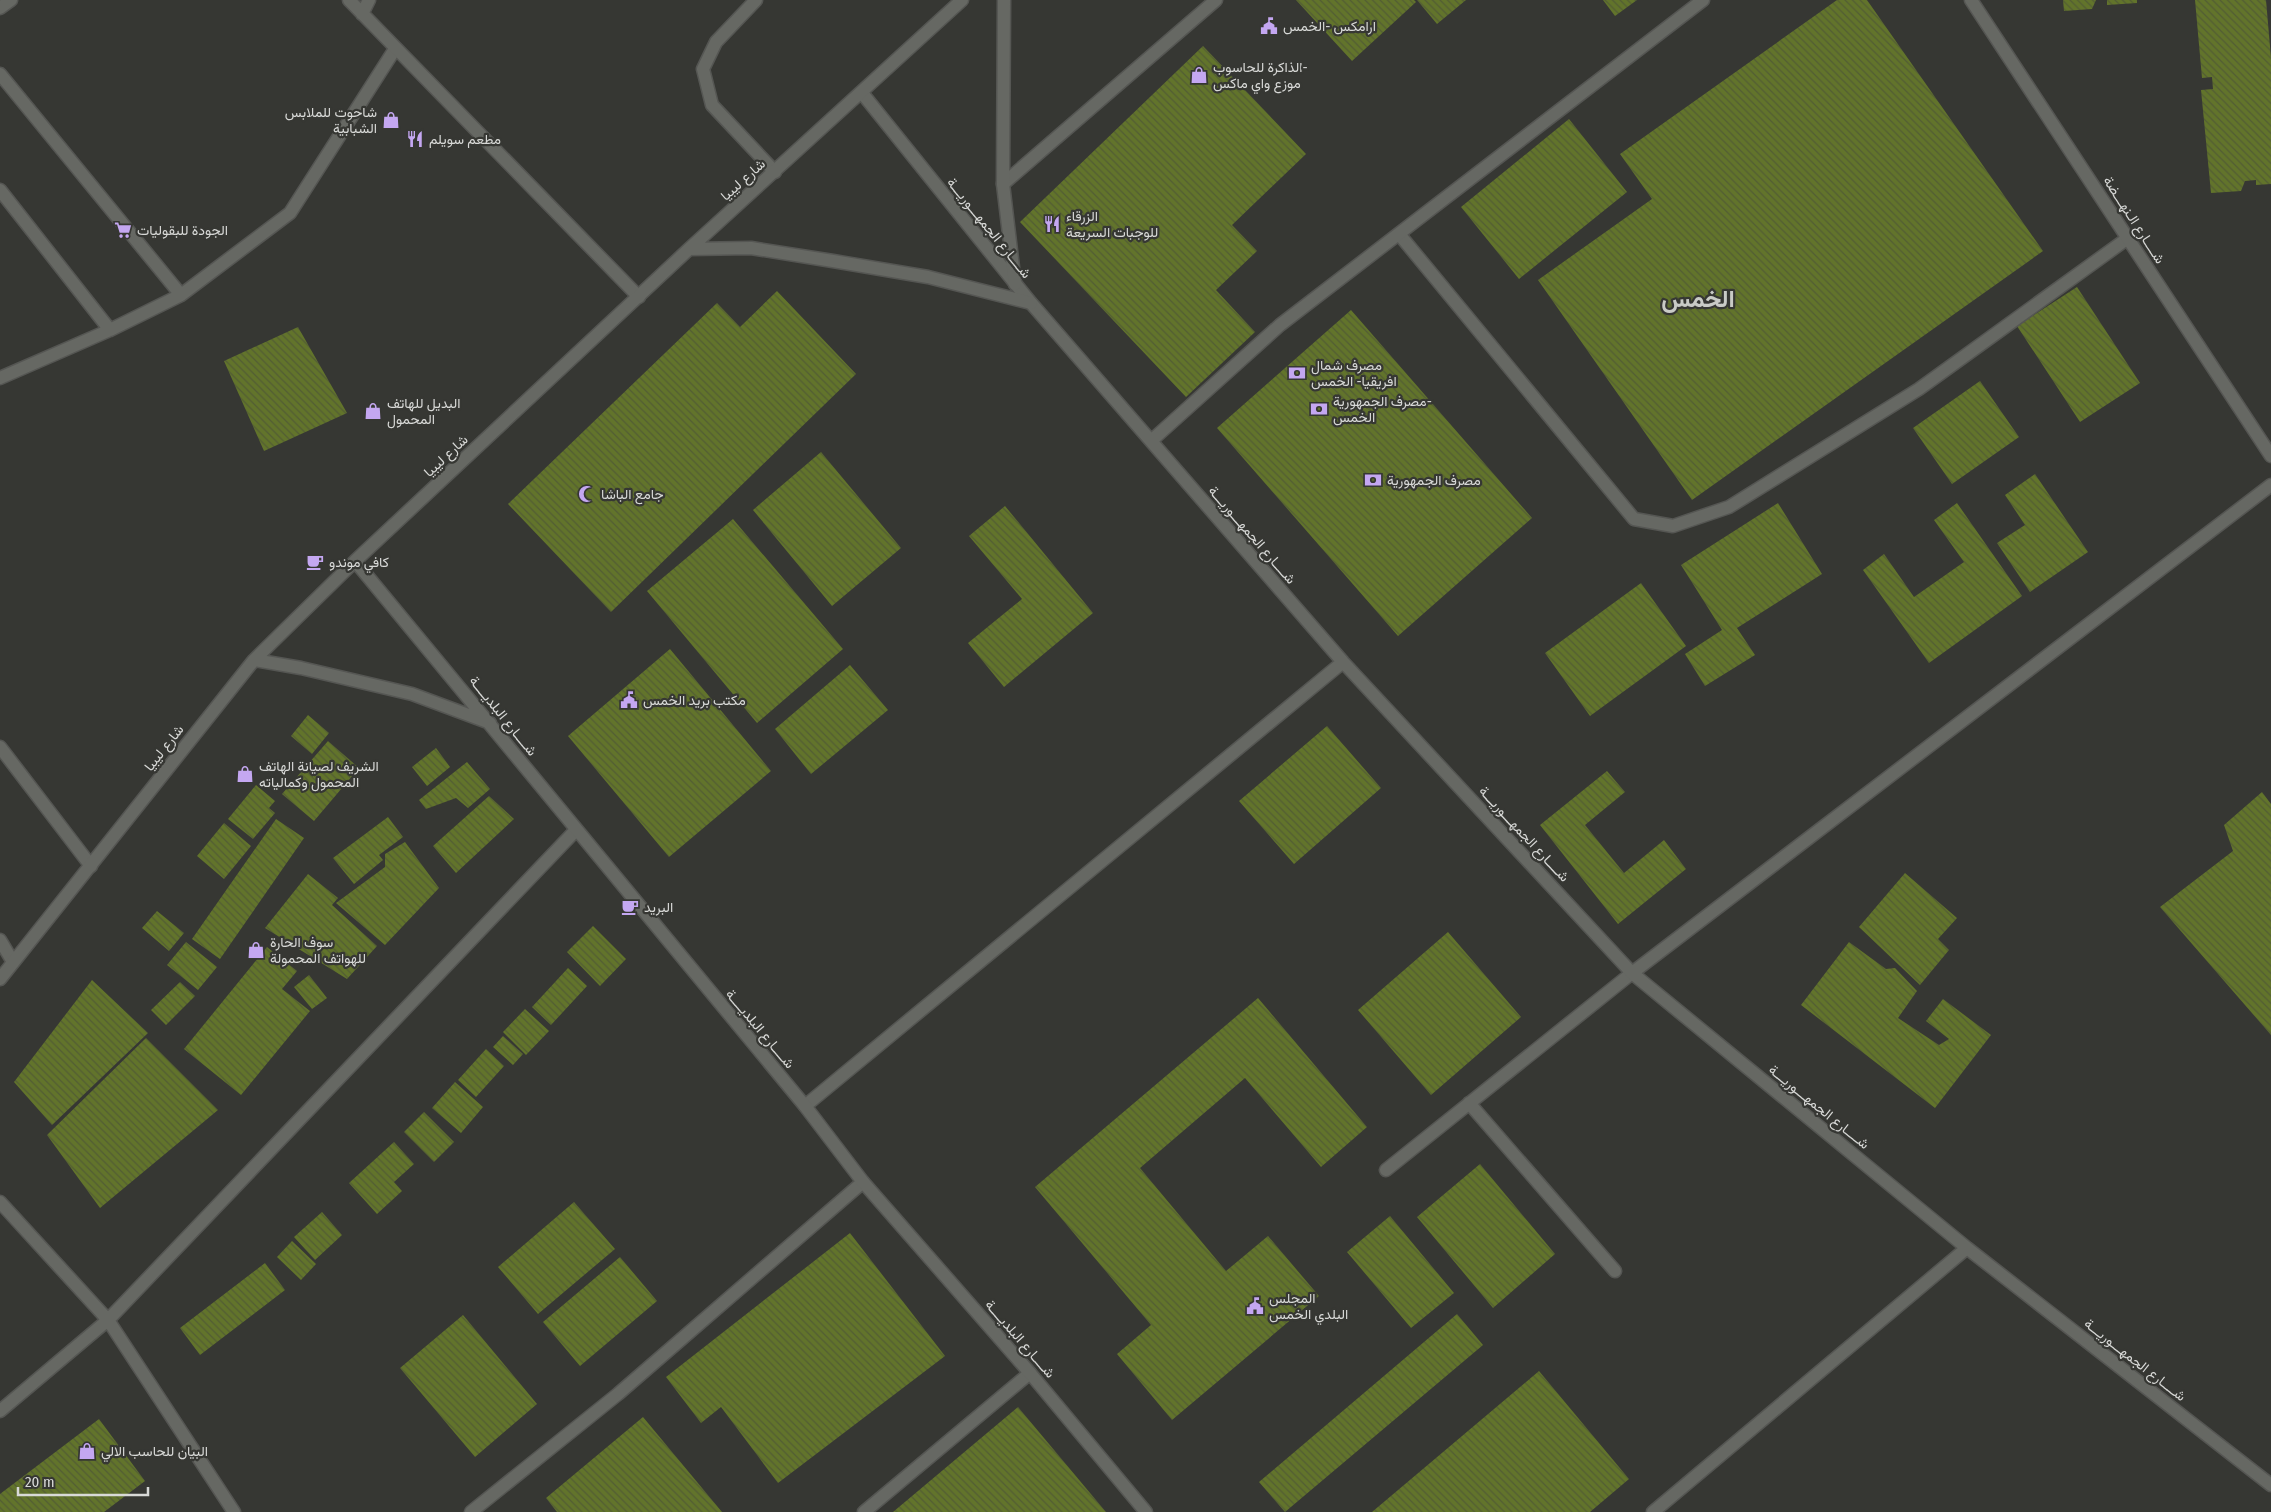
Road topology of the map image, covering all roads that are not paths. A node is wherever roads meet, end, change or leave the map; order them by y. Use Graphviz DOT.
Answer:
graph roads {
  1 [pos="10,0"];
  2 [pos="349,0"];
  3 [pos="369,0"];
  4 [pos="756,0"];
  5 [pos="962,0"];
  6 [pos="1004,0"];
  7 [pos="1216,0"];
  8 [pos="1703,0"];
  9 [pos="1971,0"];
  10 [pos="0,8"];
  11 [pos="362,14"];
  12 [pos="395,49"];
  13 [pos="0,74"];
  14 [pos="862,93"];
  15 [pos="775,172"];
  16 [pos="1003,184"];
  17 [pos="0,190"];
  18 [pos="1399,234"];
  19 [pos="2128,238"];
  20 [pos="689,249"];
  21 [pos="1015,284"];
  22 [pos="181,295"];
  23 [pos="638,297"];
  24 [pos="1030,303"];
  25 [pos="110,330"];
  26 [pos="0,378"];
  27 [pos="1151,441"];
  28 [pos="2271,456"];
  29 [pos="2271,484"];
  30 [pos="355,561"];
  31 [pos="254,660"];
  32 [pos="1343,662"];
  33 [pos="491,724"];
  34 [pos="0,747"];
  35 [pos="576,830"];
  36 [pos="91,866"];
  37 [pos="0,940"];
  38 [pos="13,962"];
  39 [pos="1632,973"];
  40 [pos="0,979"];
  41 [pos="1470,1103"];
  42 [pos="806,1106"];
  43 [pos="1386,1170"];
  44 [pos="863,1182"];
  45 [pos="0,1202"];
  46 [pos="1967,1248"];
  47 [pos="1615,1271"];
  48 [pos="108,1320"];
  49 [pos="1030,1373"];
  50 [pos="0,1411"];
  51 [pos="2271,1485"];
  52 [pos="234,1512"];
  53 [pos="471,1512"];
  54 [pos="864,1512"];
  55 [pos="1146,1512"];
  56 [pos="1653,1512"];
  1 -- 10 [label="street"];
  2 -- 11 [label="street"];
  3 -- 11 [label="street"];
  4 -- 15 [label="street"];
  5 -- 14 [label="street, شارع ليبيا"];
  6 -- 16 [label="street"];
  7 -- 16 [label="street"];
  8 -- 18 [label="street"];
  9 -- 19 [label="street, شــــارع الـنهـــضة"];
  11 -- 12 [label="street"];
  12 -- 22 [label="street"];
  12 -- 23 [label="street"];
  13 -- 22 [label="street"];
  14 -- 15 [label="street, شارع ليبيا"];
  14 -- 21 [label="street, شــــارع الجمهـــوريـــة"];
  15 -- 20 [label="street, شارع ليبيا"];
  16 -- 21 [label="street"];
  17 -- 25 [label="street"];
  18 -- 19 [label="street"];
  18 -- 27 [label="street"];
  19 -- 28 [label="street, شــــارع الـنهـــضة"];
  20 -- 23 [label="street, شارع ليبيا"];
  20 -- 24 [label="street"];
  21 -- 24 [label="street, شــــارع الجمهـــوريـــة"];
  22 -- 25 [label="street"];
  23 -- 30 [label="street, شارع ليبيا"];
  24 -- 27 [label="street, شــــارع الجمهـــوريـــة"];
  25 -- 26 [label="street"];
  27 -- 32 [label="street, شــــارع الجمهـــوريـــة"];
  29 -- 39 [label="street"];
  30 -- 31 [label="street, شارع ليبيا"];
  30 -- 33 [label="street, شــــارع البلديــــة"];
  31 -- 33 [label="street"];
  31 -- 36 [label="street, شارع ليبيا"];
  32 -- 39 [label="street, شــــارع الجمهـــوريـــة"];
  32 -- 42 [label="street"];
  33 -- 35 [label="street, شــــارع البلديــــة"];
  34 -- 36 [label="street"];
  35 -- 42 [label="street, شــــارع البلديــــة"];
  35 -- 48 [label="street"];
  36 -- 38 [label="street, شارع ليبيا"];
  37 -- 38 [label="street"];
  38 -- 40 [label="street, شارع ليبيا"];
  39 -- 41 [label="street"];
  39 -- 46 [label="street, شــــارع الجمهـــوريـــة"];
  41 -- 43 [label="street"];
  41 -- 47 [label="street"];
  42 -- 44 [label="street, شــــارع البلديــــة"];
  44 -- 49 [label="street, شــــارع البلديــــة"];
  44 -- 53 [label="street"];
  45 -- 48 [label="street"];
  46 -- 51 [label="street, شــــارع الجمهـــوريـــة"];
  46 -- 56 [label="street"];
  48 -- 50 [label="street"];
  48 -- 52 [label="street"];
  49 -- 54 [label="street"];
  49 -- 55 [label="street, شــــارع البلديــــة"];
}
